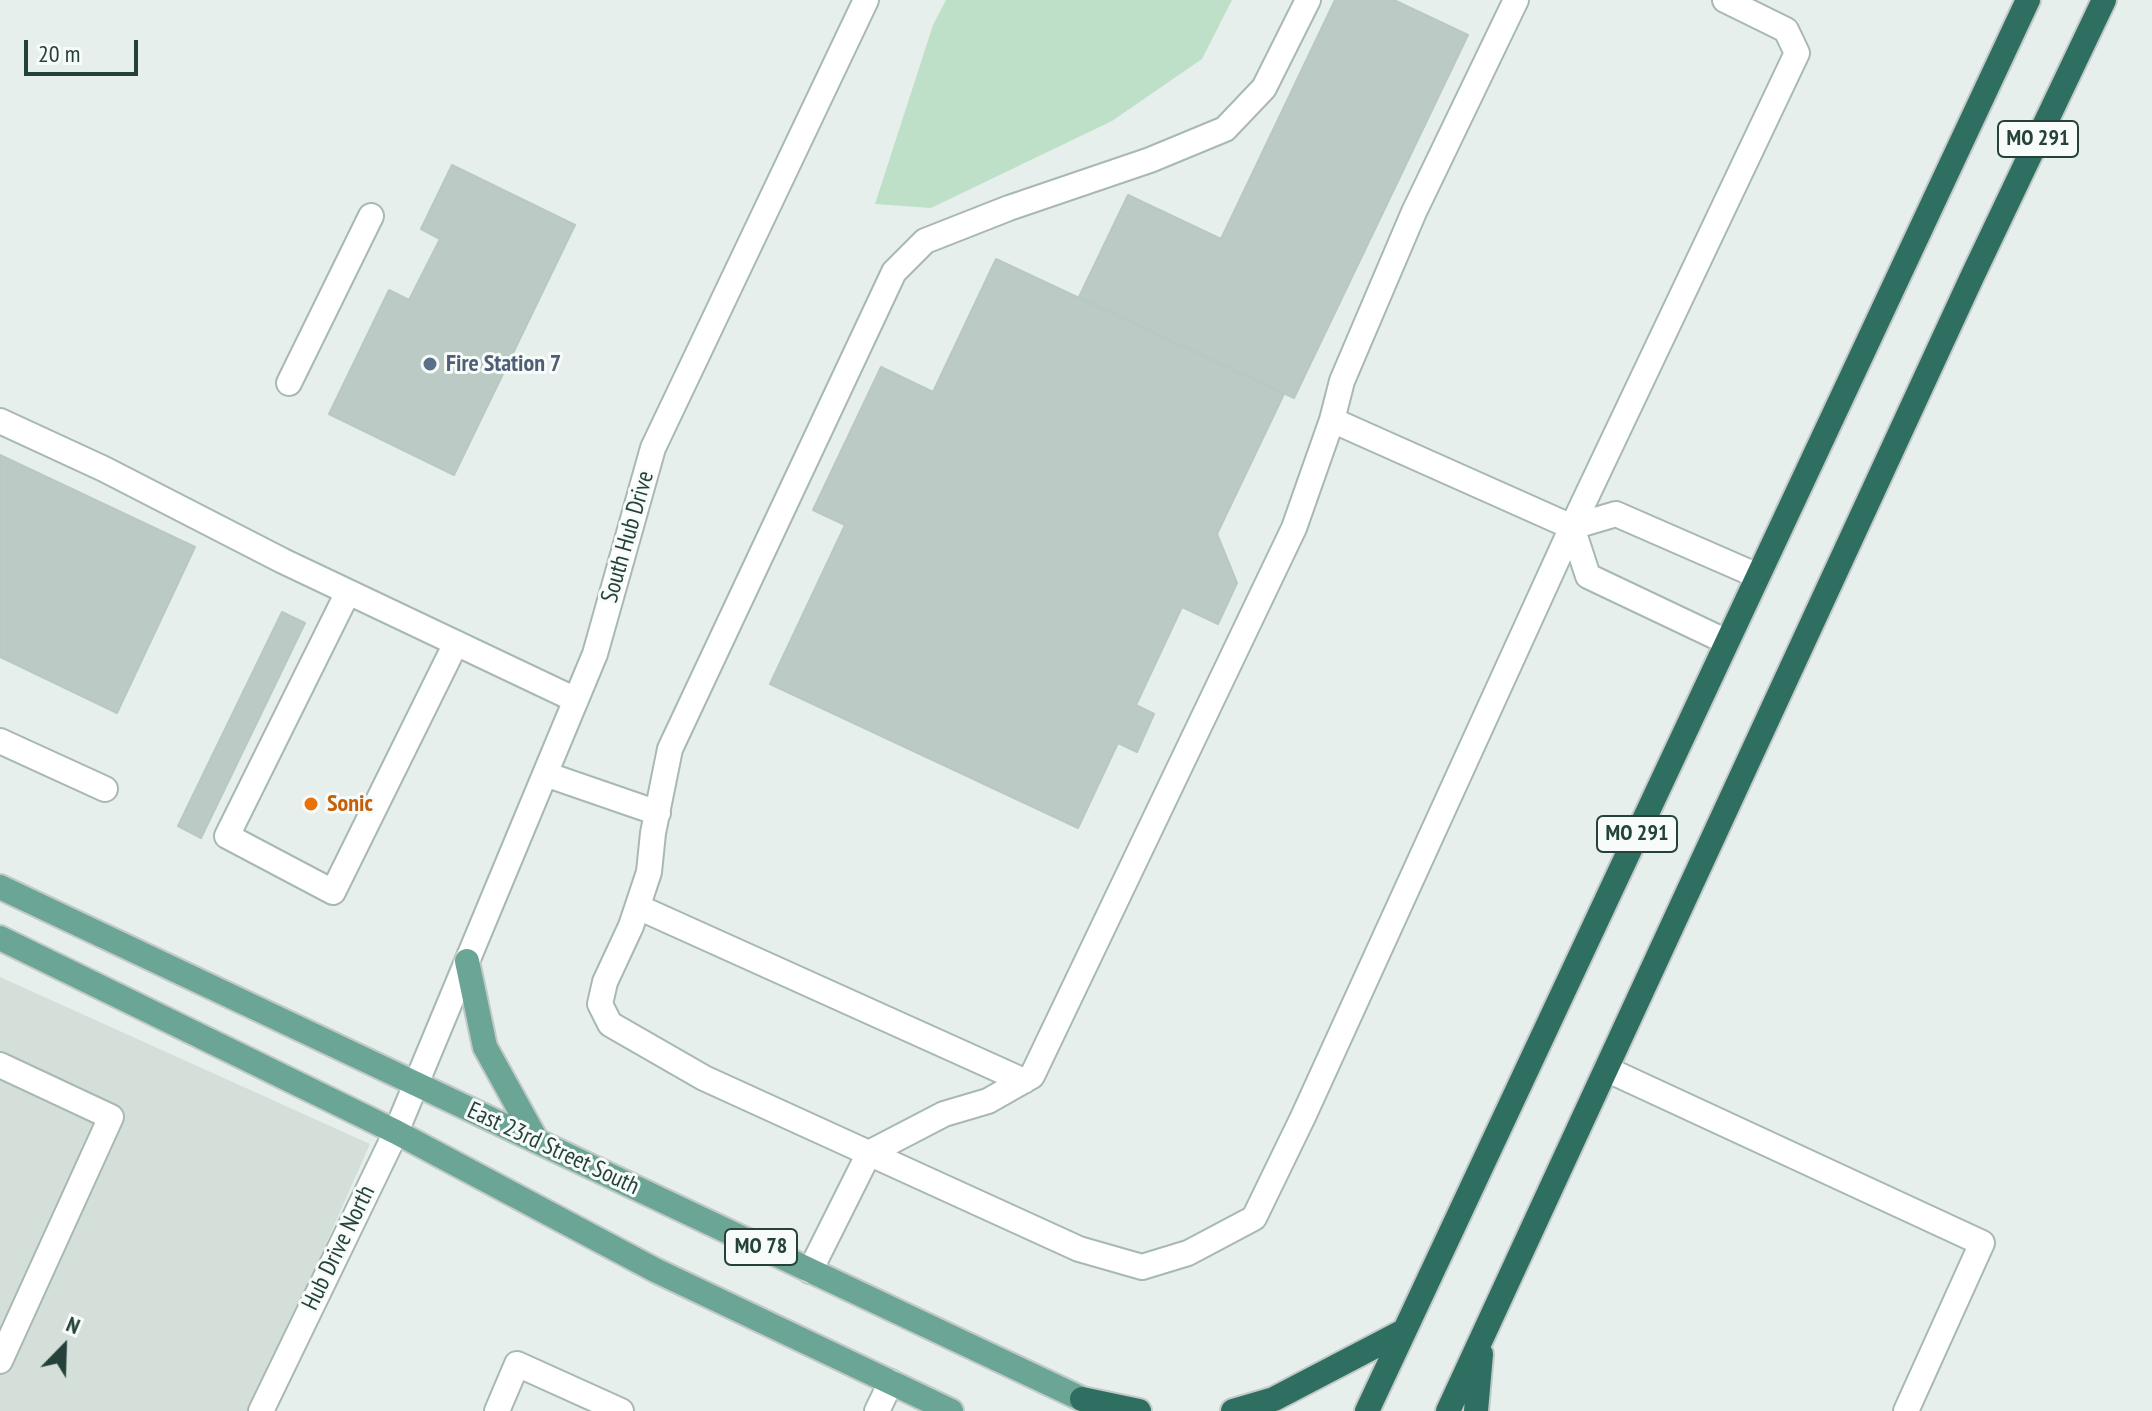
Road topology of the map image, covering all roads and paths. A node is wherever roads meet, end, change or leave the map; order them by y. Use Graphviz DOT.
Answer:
graph roads {
  1 [pos="866,0"];
  2 [pos="1308,0"];
  3 [pos="1516,0"];
  4 [pos="1725,0"];
  5 [pos="2028,0"];
  6 [pos="2104,0"];
  7 [pos="371,216"];
  8 [pos="289,383"];
  9 [pos="1332,420"];
  10 [pos="0,421"];
  11 [pos="1572,527"];
  12 [pos="1758,576"];
  13 [pos="348,592"];
  14 [pos="1727,642"];
  15 [pos="456,643"];
  16 [pos="576,700"];
  17 [pos="0,741"];
  18 [pos="545,774"];
  19 [pos="105,789"];
  20 [pos="658,813"];
  21 [pos="0,887"];
  22 [pos="638,907"];
  23 [pos="0,938"];
  24 [pos="467,961"];
  25 [pos="0,1065"];
  26 [pos="1606,1069"];
  27 [pos="1024,1081"];
  28 [pos="415,1084"];
  29 [pos="396,1132"];
  30 [pos="537,1141"];
  31 [pos="869,1153"];
  32 [pos="810,1271"];
  33 [pos="1404,1331"];
  34 [pos="1483,1335"];
  35 [pos="0,1361"];
  36 [pos="891,1382"];
  37 [pos="1082,1399"];
  38 [pos="590,1404"];
  39 [pos="261,1411"];
  40 [pos="497,1411"];
  41 [pos="621,1411"];
  42 [pos="877,1411"];
  43 [pos="951,1411"];
  44 [pos="1107,1411"];
  45 [pos="1139,1411"];
  46 [pos="1233,1411"];
  47 [pos="1367,1411"];
  48 [pos="1448,1411"];
  49 [pos="1476,1411"];
  50 [pos="1906,1411"];
  1 -- 16 [label="street, South Hub Drive"];
  2 -- 20 [label="street"];
  3 -- 9 [label="street"];
  4 -- 11 [label="street"];
  5 -- 12 [label="highway, MO 291"];
  6 -- 26 [label="highway, MO 291"];
  7 -- 8 [label="street"];
  9 -- 11 [label="street"];
  9 -- 27 [label="street"];
  10 -- 13 [label="street"];
  11 -- 12 [label="street"];
  11 -- 14 [label="street"];
  11 -- 31 [label="street"];
  12 -- 14 [label="highway, MO 291"];
  13 -- 15 [label="street"];
  13 -- 15 [label="street"];
  14 -- 33 [label="highway, MO 291"];
  15 -- 16 [label="street"];
  16 -- 18 [label="street, South Hub Drive"];
  17 -- 19 [label="street"];
  18 -- 20 [label="street"];
  18 -- 24 [label="street, South Hub Drive"];
  20 -- 22 [label="street"];
  21 -- 28 [label="main road, East 23rd Street South / MO 78"];
  22 -- 27 [label="street"];
  22 -- 31 [label="street"];
  23 -- 29 [label="main road, MO 78"];
  24 -- 28 [label="street, South Hub Drive"];
  24 -- 30 [label="main road"];
  25 -- 35 [label="street"];
  26 -- 34 [label="highway, MO 291"];
  26 -- 50 [label="street"];
  27 -- 31 [label="street"];
  28 -- 29 [label="street, Hub Drive North"];
  28 -- 30 [label="main road, East 23rd Street South / MO 78"];
  29 -- 36 [label="main road, MO 78"];
  29 -- 39 [label="street, Hub Drive North"];
  30 -- 32 [label="main road, East 23rd Street South / MO 78"];
  31 -- 32 [label="street"];
  32 -- 37 [label="main road, East 23rd Street South / MO 78"];
  33 -- 46 [label="highway"];
  33 -- 47 [label="highway, MO 291"];
  34 -- 48 [label="highway, MO 291"];
  34 -- 49 [label="highway"];
  36 -- 42 [label="street"];
  36 -- 43 [label="main road, MO 78"];
  37 -- 44 [label="main road, East 23rd Street South / MO 78"];
  37 -- 45 [label="highway"];
  38 -- 40 [label="street"];
  38 -- 41 [label="street"];
}
